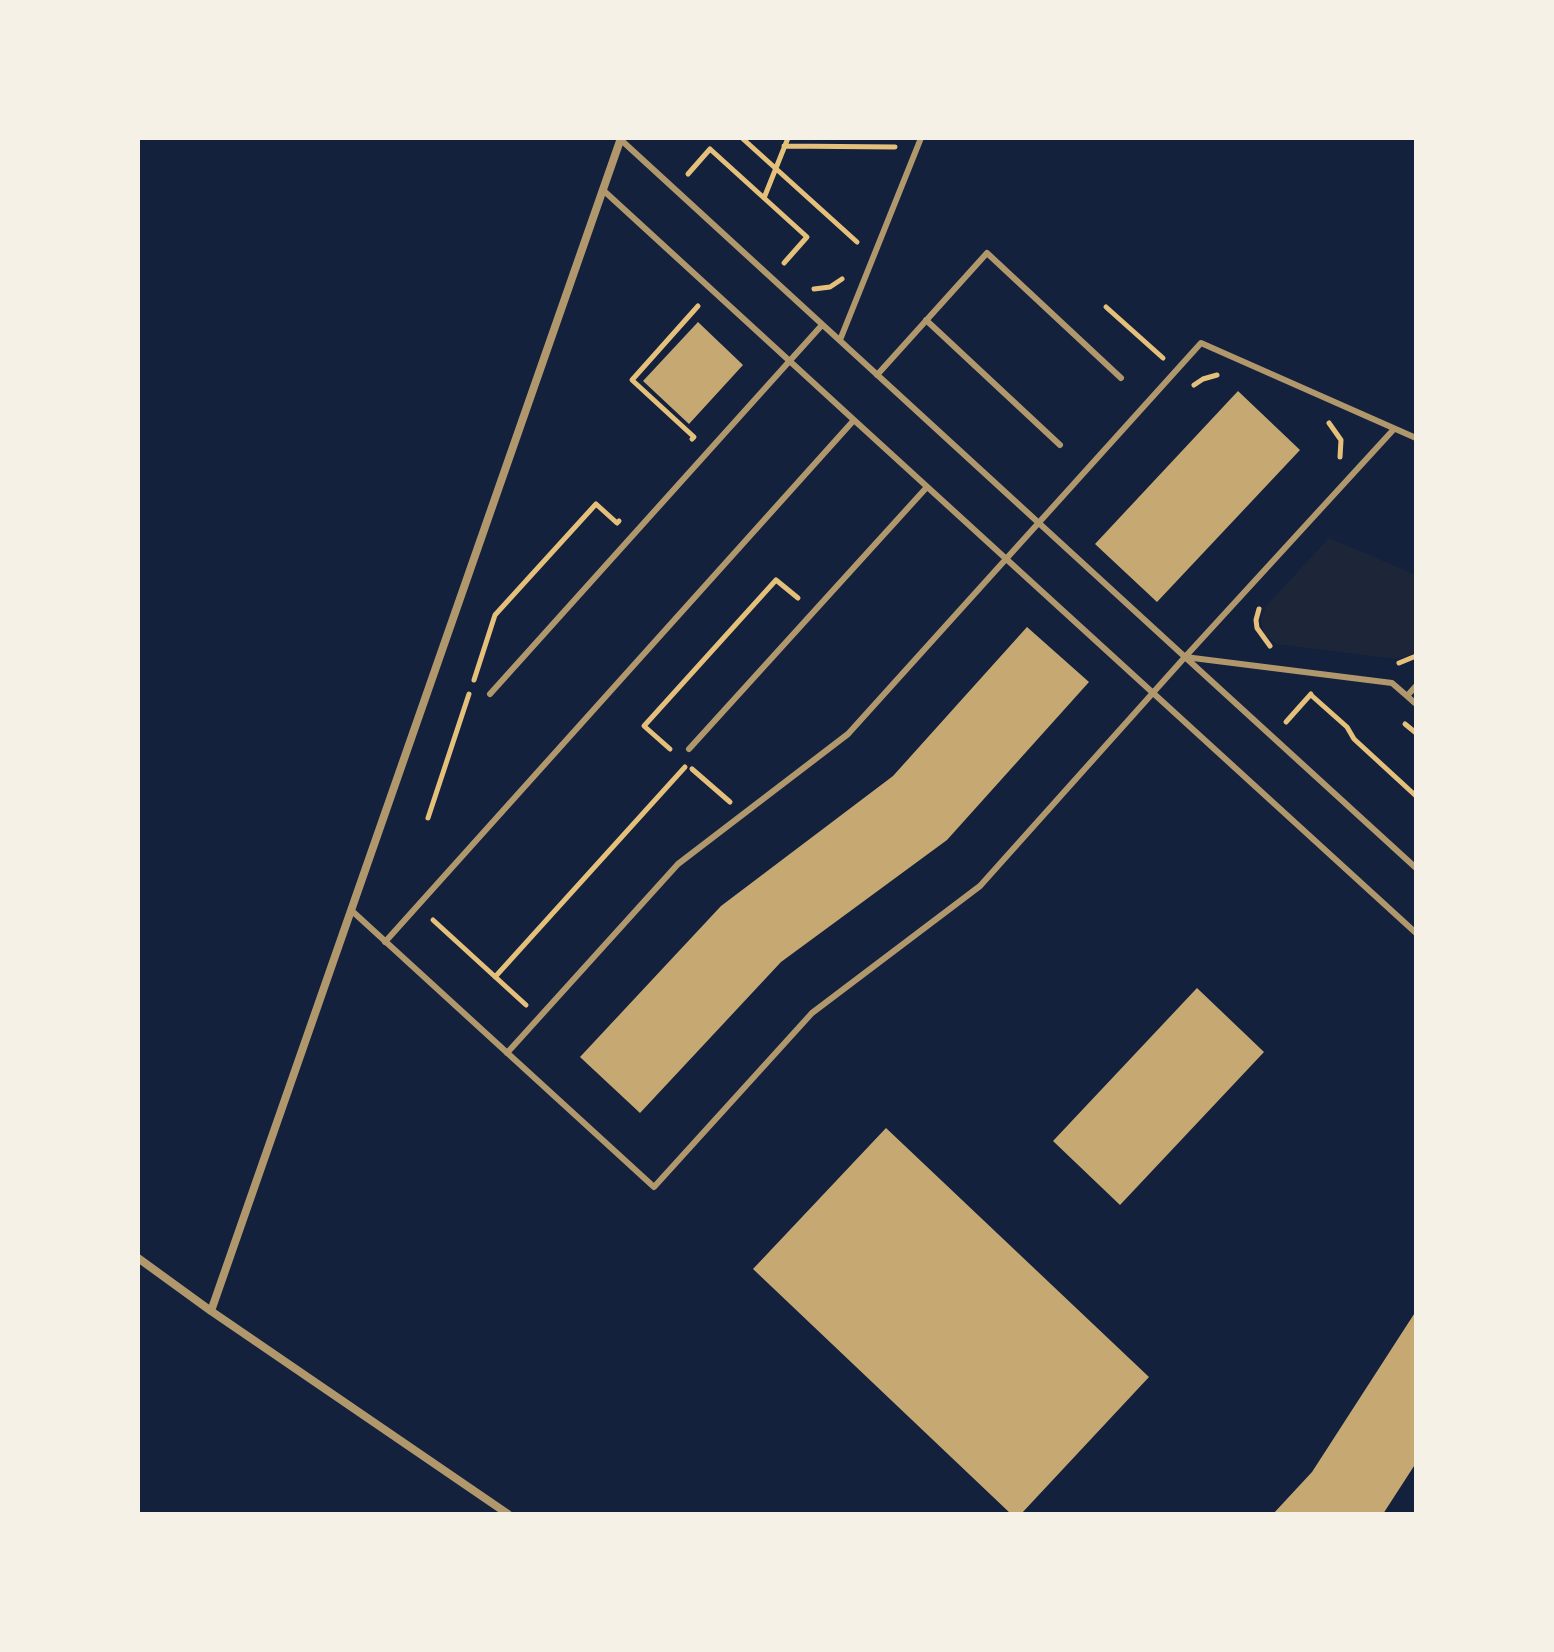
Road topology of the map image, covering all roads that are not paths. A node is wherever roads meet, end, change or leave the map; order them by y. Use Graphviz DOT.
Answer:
graph roads {
  1 [pos="621,138"];
  2 [pos="921,138"];
  3 [pos="603,190"];
  4 [pos="926,320"];
  5 [pos="822,325"];
  6 [pos="840,340"];
  7 [pos="789,360"];
  8 [pos="877,375"];
  9 [pos="1121,378"];
  10 [pos="854,420"];
  11 [pos="1394,429"];
  12 [pos="1416,438"];
  13 [pos="1060,445"];
  14 [pos="927,487"];
  15 [pos="1039,523"];
  16 [pos="1006,559"];
  17 [pos="1185,657"];
  18 [pos="1416,686"];
  19 [pos="1153,692"];
  20 [pos="490,694"];
  21 [pos="1407,696"];
  22 [pos="1416,704"];
  23 [pos="689,749"];
  24 [pos="1416,868"];
  25 [pos="351,910"];
  26 [pos="1416,933"];
  27 [pos="385,942"];
  28 [pos="507,1053"];
  29 [pos="138,1258"];
  30 [pos="211,1311"];
  31 [pos="508,1514"];
  1 -- 3 [label="street"];
  1 -- 5 [label="lane"];
  2 -- 6 [label="lane"];
  3 -- 7 [label="lane"];
  3 -- 25 [label="street"];
  4 -- 8 [label="lane"];
  4 -- 9 [label="lane"];
  4 -- 13 [label="lane"];
  5 -- 6 [label="lane"];
  5 -- 7 [label="lane"];
  6 -- 8 [label="lane"];
  7 -- 10 [label="lane"];
  7 -- 20 [label="lane"];
  8 -- 15 [label="lane"];
  10 -- 14 [label="lane"];
  10 -- 27 [label="lane"];
  11 -- 12 [label="lane"];
  11 -- 15 [label="lane"];
  11 -- 17 [label="lane"];
  14 -- 16 [label="lane"];
  14 -- 23 [label="lane"];
  15 -- 16 [label="lane"];
  15 -- 17 [label="lane"];
  16 -- 19 [label="lane"];
  16 -- 28 [label="lane"];
  17 -- 19 [label="lane"];
  17 -- 21 [label="lane"];
  17 -- 24 [label="lane"];
  18 -- 21 [label="lane"];
  19 -- 26 [label="lane"];
  19 -- 28 [label="lane"];
  21 -- 22 [label="lane"];
  25 -- 27 [label="lane"];
  25 -- 30 [label="street"];
  27 -- 28 [label="lane"];
  29 -- 30 [label="street"];
  30 -- 31 [label="street"];
}
